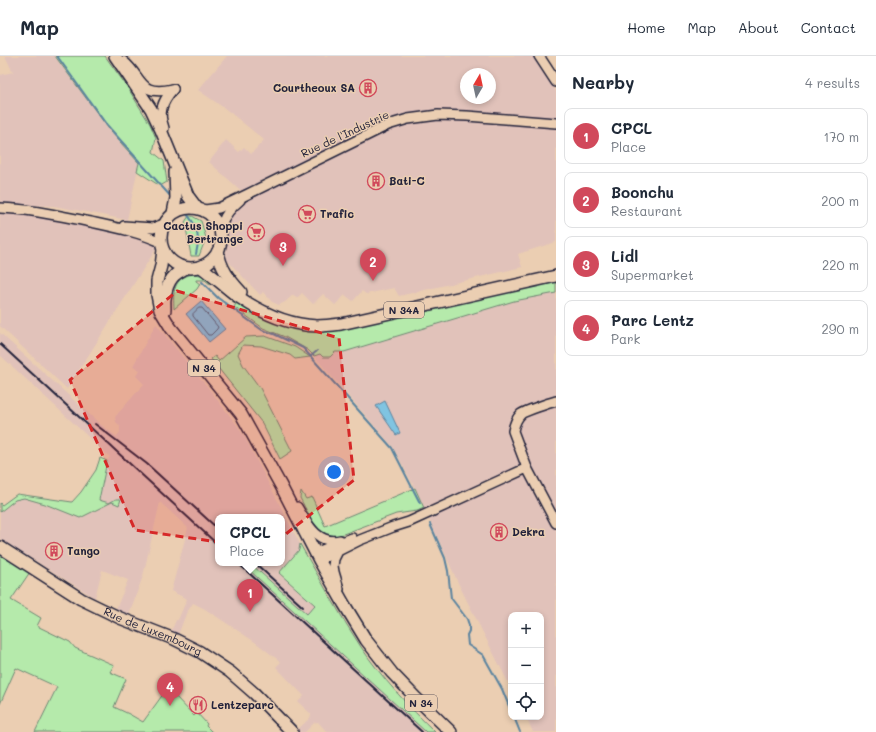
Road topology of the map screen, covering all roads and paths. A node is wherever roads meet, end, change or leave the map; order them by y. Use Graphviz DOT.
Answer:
graph roads {
  1 [pos="116,56"];
  2 [pos="539,56"];
  3 [pos="556,82"];
  4 [pos="556,123"];
  5 [pos="170,152"];
  6 [pos="174,163"];
  7 [pos="246,195"];
  8 [pos="0,208"];
  9 [pos="201,209"];
  10 [pos="173,213"];
  11 [pos="164,224"];
  12 [pos="108,226"];
  13 [pos="221,233"];
  14 [pos="162,246"];
  15 [pos="218,252"];
  16 [pos="201,266"];
  17 [pos="186,268"];
  18 [pos="556,276"];
  19 [pos="253,306"];
  20 [pos="167,322"];
  21 [pos="556,401"];
  22 [pos="527,468"];
  23 [pos="281,486"];
  24 [pos="422,516"];
  25 [pos="556,523"];
  26 [pos="358,535"];
  27 [pos="0,548"];
  28 [pos="338,551"];
  29 [pos="317,557"];
  30 [pos="344,604"];
  31 [pos="292,732"];
  32 [pos="451,732"];
  1 -- 5 [label="main road"];
  1 -- 5 [label="street"];
  2 -- 3 [label="street"];
  4 -- 7 [label="street, Rue de l'Industrie"];
  5 -- 6 [label="main road"];
  6 -- 9 [label="main road"];
  6 -- 10 [label="main road"];
  7 -- 9 [label="street, Rue de l'Industrie"];
  7 -- 13 [label="street, Rue de l'Industrie"];
  8 -- 12 [label="street"];
  9 -- 10 [label="main road"];
  9 -- 13 [label="main road"];
  10 -- 11 [label="main road, N 34"];
  11 -- 12 [label="street"];
  11 -- 14 [label="main road, N 34"];
  12 -- 14 [label="street"];
  13 -- 15 [label="main road"];
  14 -- 17 [label="main road"];
  14 -- 20 [label="main road, N 34"];
  15 -- 16 [label="main road"];
  15 -- 19 [label="main road, N 34A"];
  16 -- 17 [label="main road"];
  16 -- 19 [label="main road, N 34A"];
  17 -- 20 [label="main road"];
  18 -- 19 [label="main road, N 34A"];
  20 -- 23 [label="main road, N 34"];
  21 -- 22 [label="street"];
  22 -- 24 [label="street"];
  22 -- 25 [label="street"];
  23 -- 26 [label="street"];
  23 -- 29 [label="main road, N 34"];
  24 -- 26 [label="street"];
  24 -- 28 [label="street"];
  26 -- 29 [label="street"];
  27 -- 31 [label="main road, Rue de Luxembourg"];
  28 -- 29 [label="street"];
  28 -- 30 [label="street"];
  29 -- 30 [label="main road, N 34"];
  30 -- 32 [label="main road, N 34"];
}
